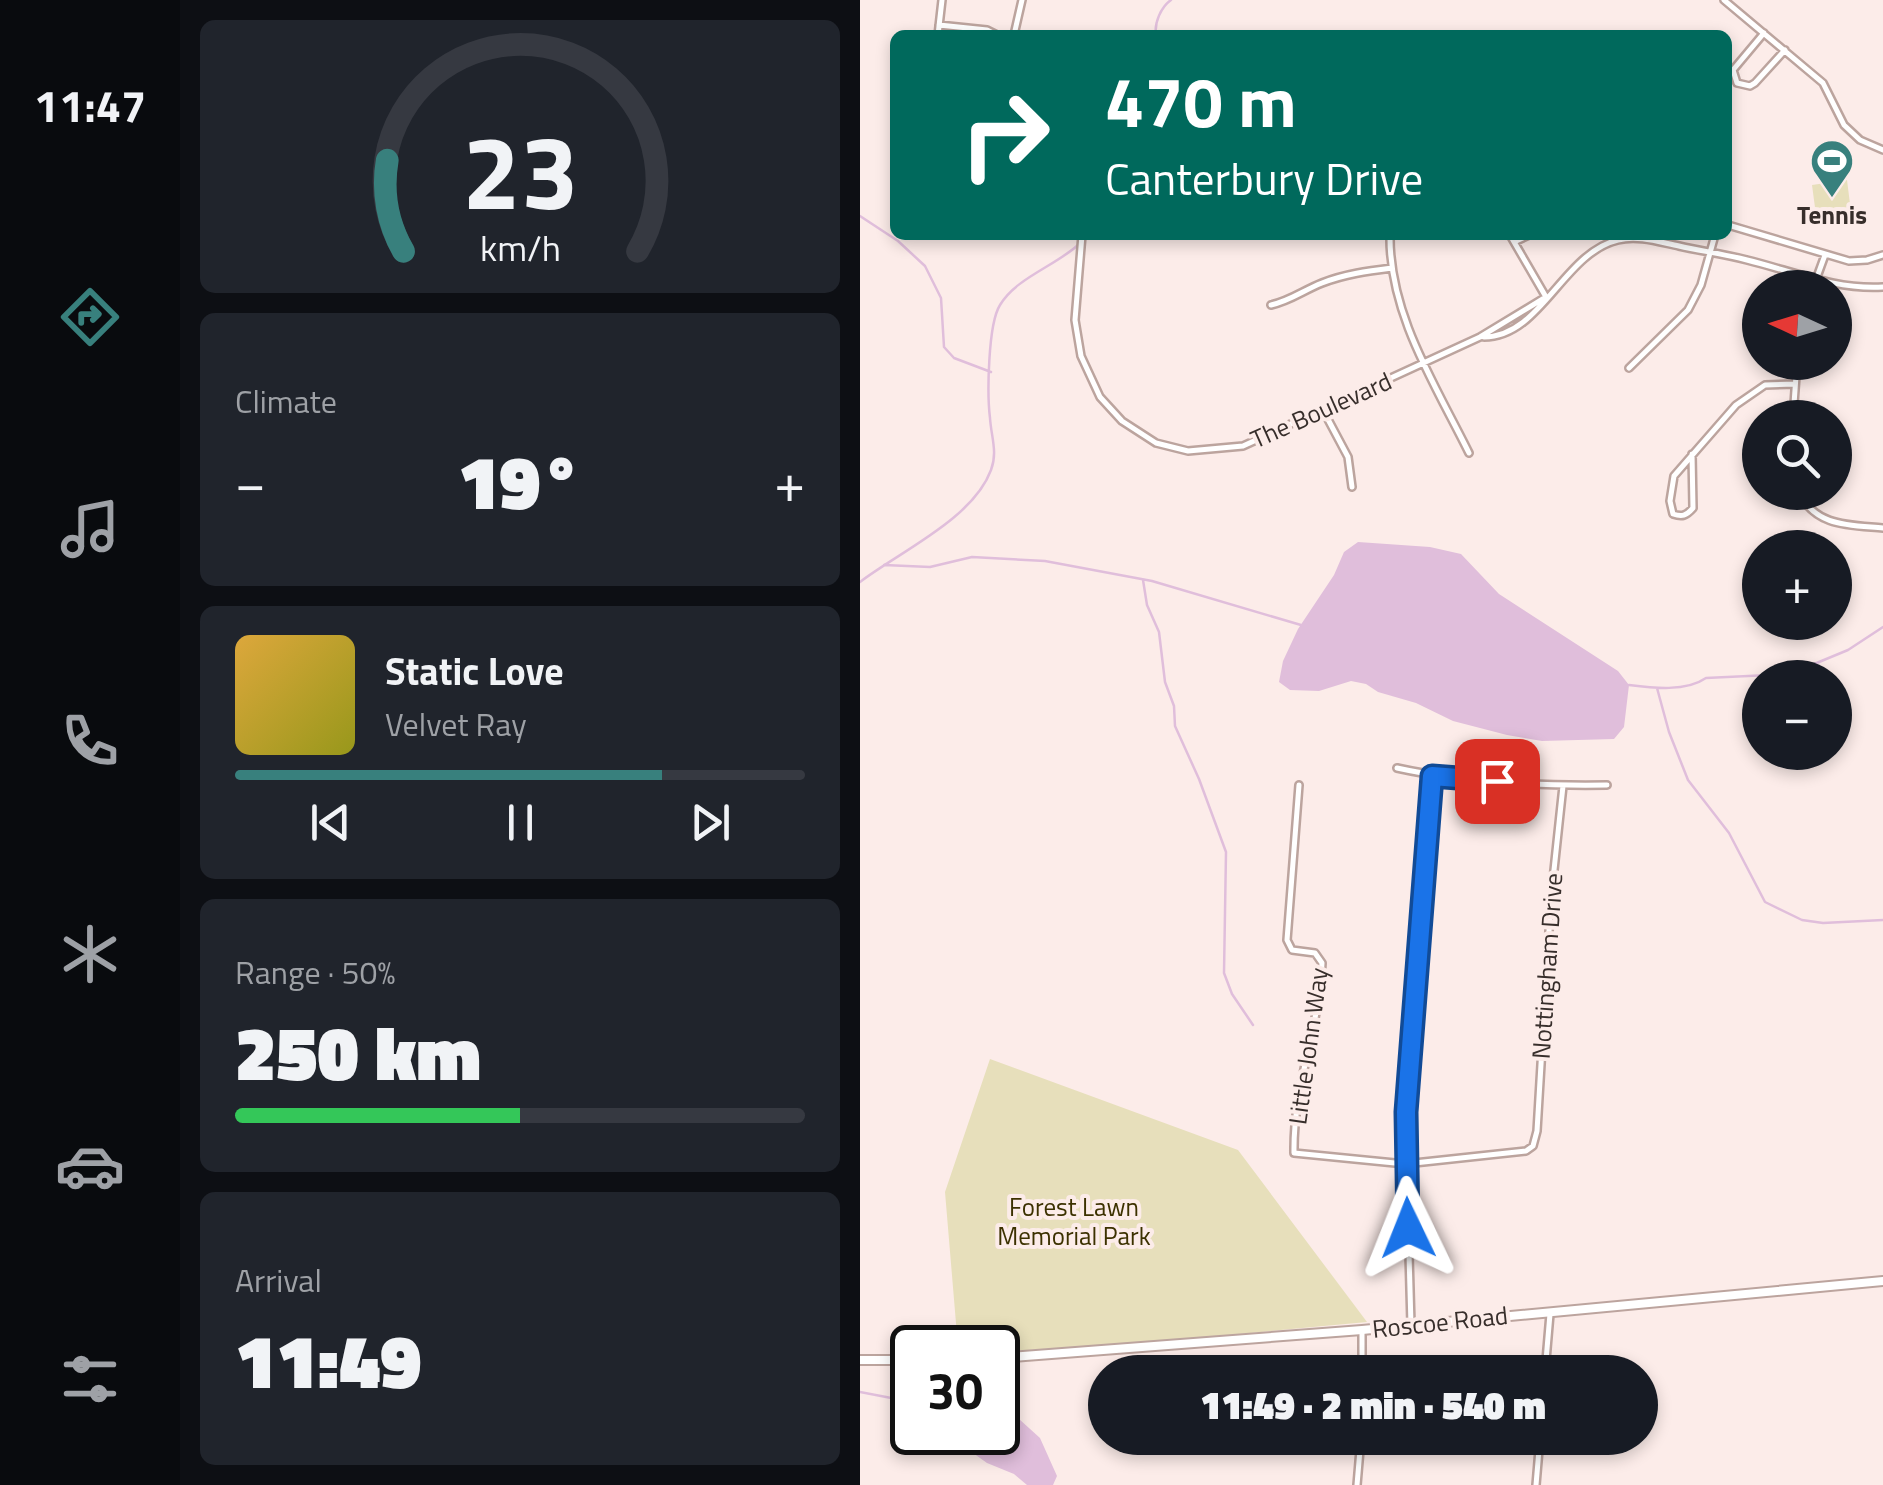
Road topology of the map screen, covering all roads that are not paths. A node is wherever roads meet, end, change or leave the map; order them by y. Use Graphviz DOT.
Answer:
graph roads {
  1 [pos="942,0"];
  2 [pos="1022,0"];
  3 [pos="1724,0"];
  4 [pos="939,25"];
  5 [pos="938,30"];
  6 [pos="988,30"];
  7 [pos="1015,30"];
  8 [pos="1764,33"];
  9 [pos="1784,50"];
  10 [pos="1883,150"];
  11 [pos="1732,227"];
  12 [pos="1082,240"];
  13 [pos="1390,240"];
  14 [pos="1519,240"];
  15 [pos="1614,240"];
  16 [pos="1645,240"];
  17 [pos="1714,240"];
  18 [pos="1514,242"];
  19 [pos="1710,252"];
  20 [pos="1825,255"];
  21 [pos="1883,255"];
  22 [pos="1392,268"];
  23 [pos="1783,270"];
  24 [pos="1819,270"];
  25 [pos="1883,287"];
  26 [pos="1852,288"];
  27 [pos="1546,296"];
  28 [pos="1271,305"];
  29 [pos="1424,363"];
  30 [pos="1629,368"];
  31 [pos="1794,380"];
  32 [pos="1794,384"];
  33 [pos="1794,400"];
  34 [pos="1322,410"];
  35 [pos="1469,453"];
  36 [pos="1692,454"];
  37 [pos="1352,486"];
  38 [pos="1810,510"];
  39 [pos="1883,528"];
  40 [pos="1397,768"];
  41 [pos="1432,776"];
  42 [pos="1300,785"];
  43 [pos="1607,785"];
  44 [pos="1562,786"];
  45 [pos="1406,1164"];
  46 [pos="1883,1282"];
  47 [pos="1550,1311"];
  48 [pos="1411,1325"];
  49 [pos="1362,1330"];
  50 [pos="1362,1355"];
  51 [pos="1546,1355"];
  52 [pos="1020,1356"];
  53 [pos="860,1360"];
  54 [pos="890,1360"];
  55 [pos="1360,1455"];
  56 [pos="1539,1455"];
  57 [pos="1358,1485"];
  58 [pos="1536,1485"];
  1 -- 4 [label="street"];
  2 -- 7 [label="street"];
  3 -- 8 [label="street"];
  4 -- 5 [label="street"];
  4 -- 6 [label="street"];
  8 -- 9 [label="street"];
  8 -- 9 [label="street"];
  9 -- 10 [label="street"];
  11 -- 20 [label="street"];
  12 -- 34 [label="street, The Boulevard"];
  13 -- 22 [label="street"];
  14 -- 18 [label="street"];
  15 -- 27 [label="street, The Boulevard"];
  16 -- 19 [label="street, The Boulevard"];
  17 -- 19 [label="street"];
  18 -- 27 [label="street"];
  19 -- 23 [label="street, The Boulevard"];
  19 -- 30 [label="street"];
  20 -- 21 [label="street"];
  20 -- 24 [label="street"];
  22 -- 28 [label="street"];
  22 -- 29 [label="street"];
  25 -- 26 [label="street, The Boulevard"];
  27 -- 29 [label="street, The Boulevard"];
  29 -- 34 [label="street, The Boulevard"];
  29 -- 35 [label="street"];
  31 -- 32 [label="street"];
  32 -- 33 [label="street"];
  32 -- 36 [label="street"];
  34 -- 37 [label="street"];
  36 -- 36 [label="street"];
  38 -- 39 [label="street"];
  40 -- 41 [label="street"];
  41 -- 44 [label="street"];
  41 -- 45 [label="street"];
  42 -- 45 [label="street, Little John Way"];
  43 -- 44 [label="street"];
  44 -- 45 [label="street, Nottingham Drive"];
  45 -- 48 [label="street"];
  46 -- 47 [label="main road, Roscoe Road"];
  47 -- 48 [label="main road, Roscoe Road"];
  47 -- 51 [label="street"];
  48 -- 49 [label="main road, Roscoe Road"];
  49 -- 50 [label="street"];
  49 -- 52 [label="main road, Roscoe Road"];
  53 -- 54 [label="main road"];
  55 -- 57 [label="street"];
  56 -- 58 [label="street"];
}
